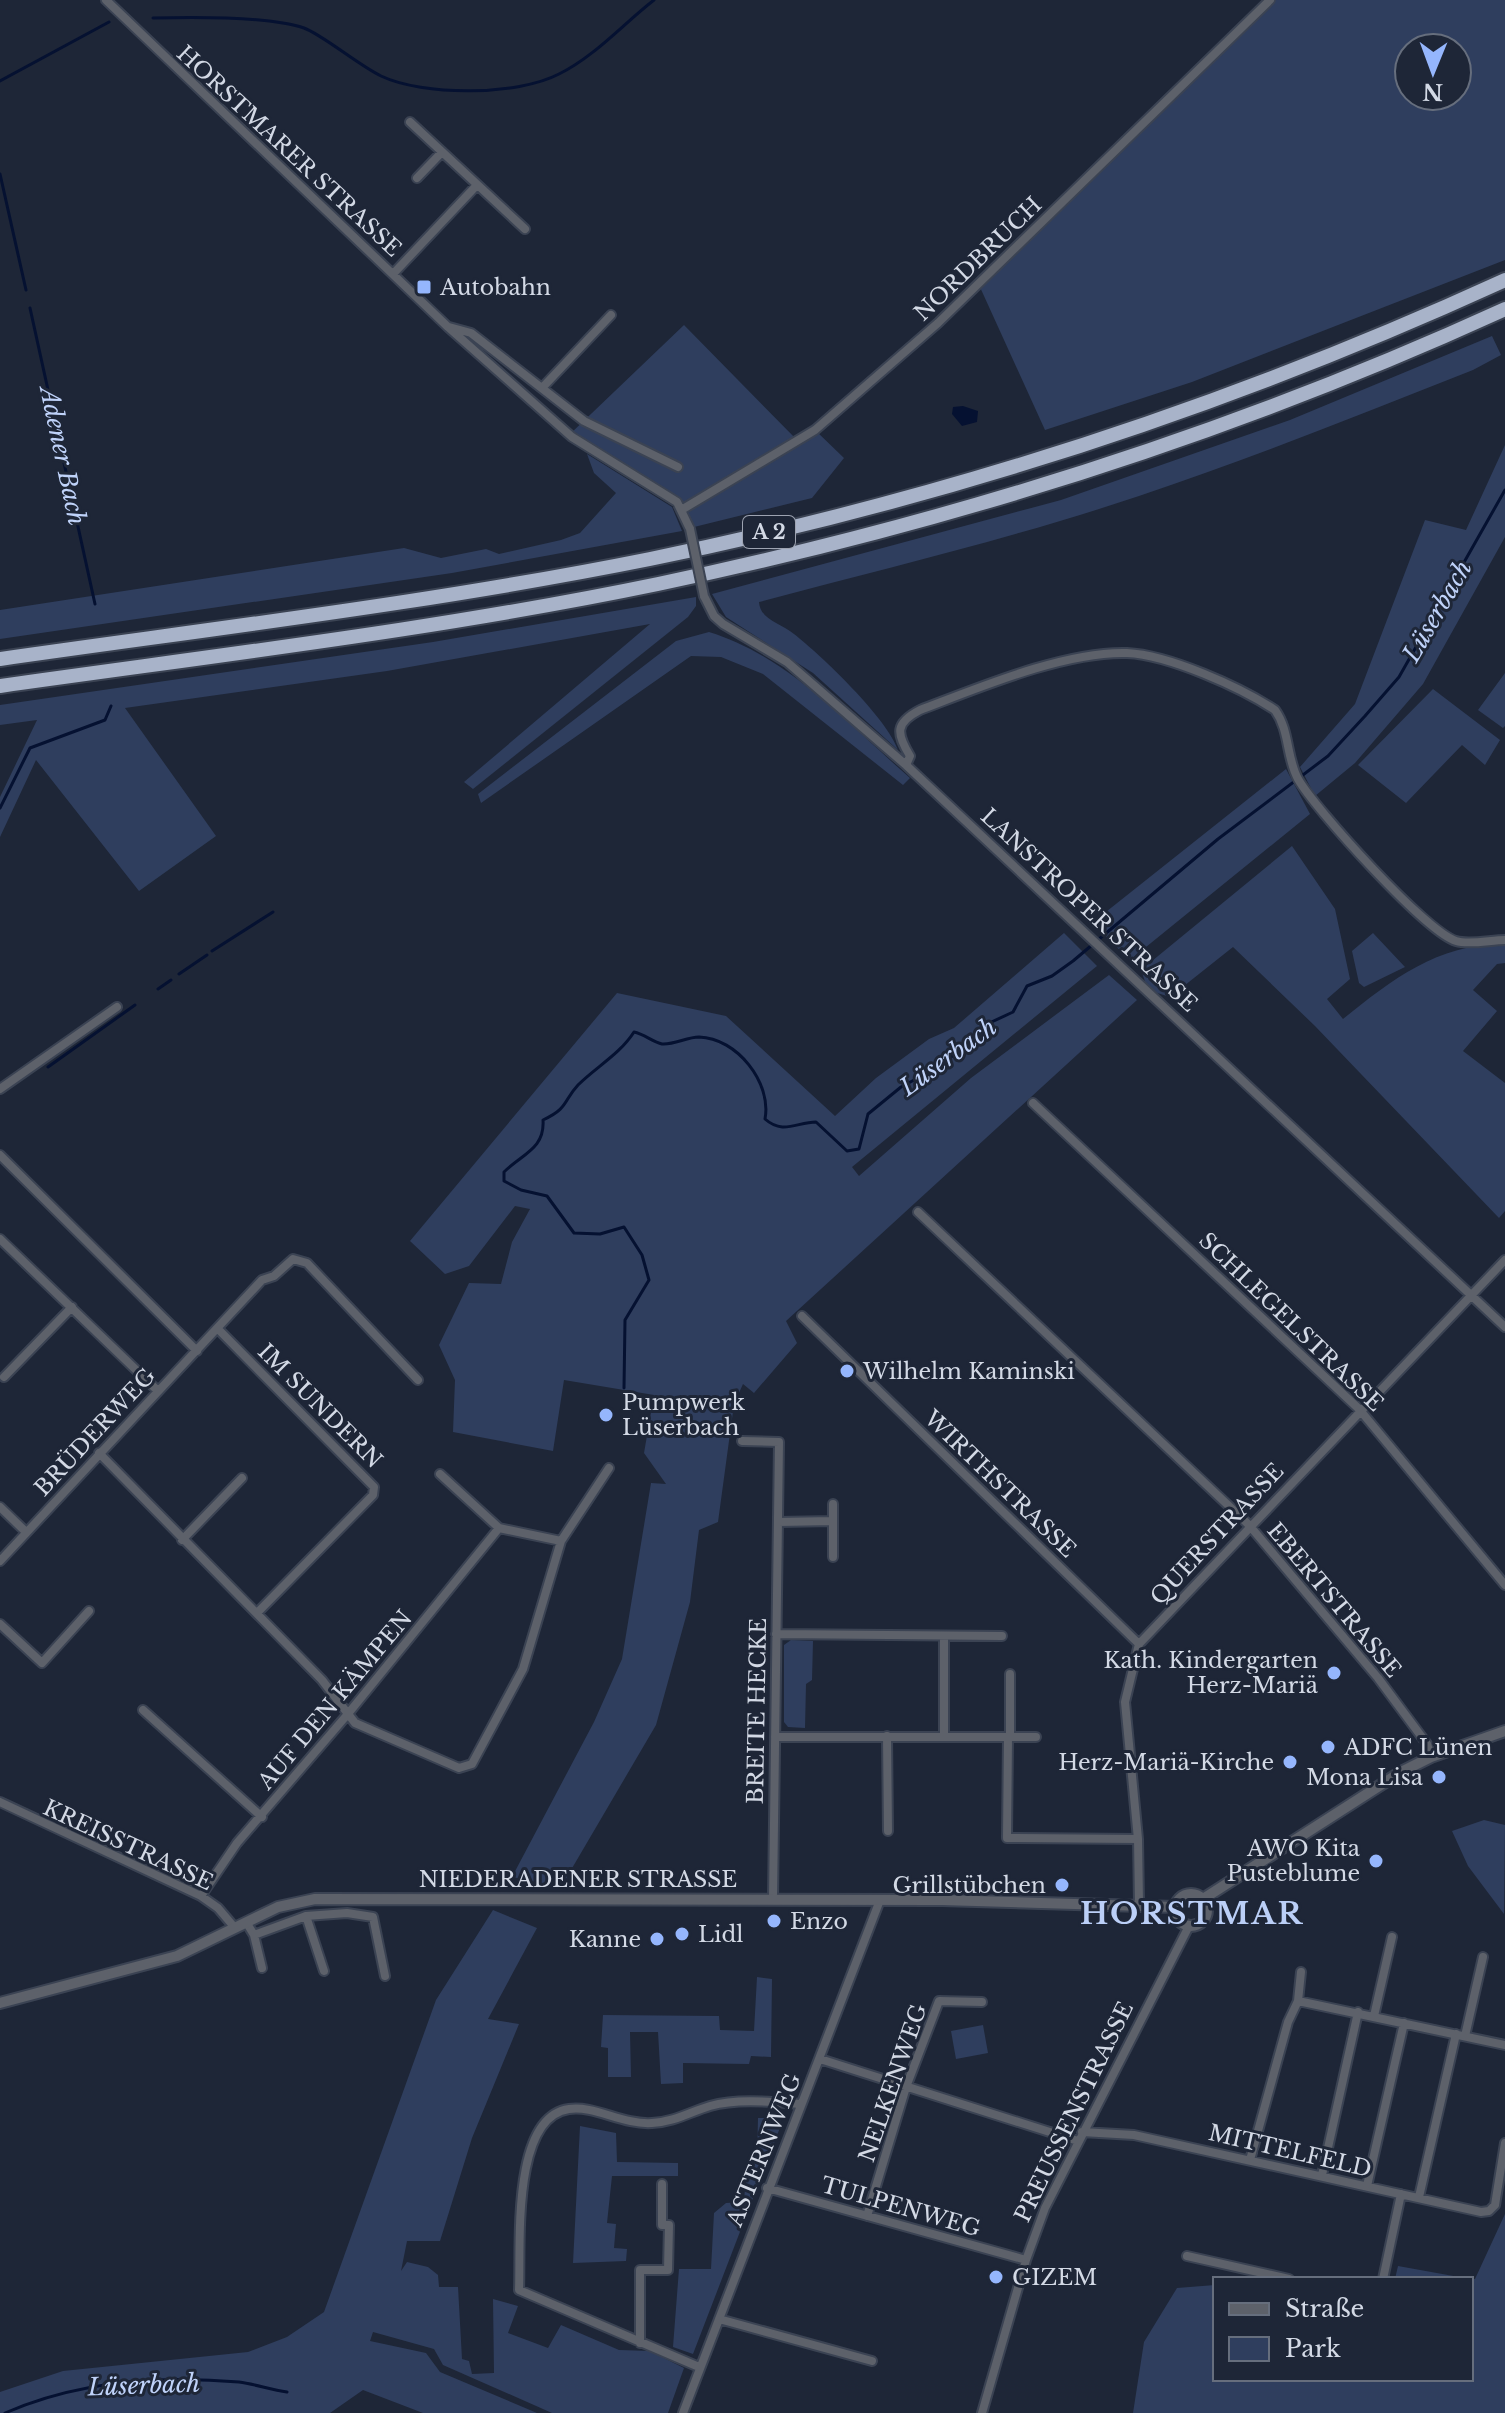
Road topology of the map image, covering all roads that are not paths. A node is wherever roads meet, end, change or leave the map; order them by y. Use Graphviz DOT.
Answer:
graph roads {
  1 [pos="106,0"];
  2 [pos="1270,0"];
  3 [pos="410,122"];
  4 [pos="442,152"];
  5 [pos="417,178"];
  6 [pos="477,185"];
  7 [pos="525,229"];
  8 [pos="393,274"];
  9 [pos="1505,280"];
  10 [pos="1505,309"];
  11 [pos="611,315"];
  12 [pos="448,327"];
  13 [pos="542,388"];
  14 [pos="678,467"];
  15 [pos="683,509"];
  16 [pos="0,659"];
  17 [pos="0,686"];
  18 [pos="906,765"];
  19 [pos="1505,940"];
  20 [pos="117,1007"];
  21 [pos="0,1089"];
  22 [pos="1033,1103"];
  23 [pos="0,1155"];
  24 [pos="918,1212"];
  25 [pos="0,1239"];
  26 [pos="1505,1260"];
  27 [pos="1472,1295"];
  28 [pos="72,1307"];
  29 [pos="802,1316"];
  30 [pos="1505,1327"];
  31 [pos="219,1330"];
  32 [pos="197,1351"];
  33 [pos="4,1377"];
  34 [pos="418,1380"];
  35 [pos="158,1391"];
  36 [pos="1359,1409"];
  37 [pos="742,1441"];
  38 [pos="99,1453"];
  39 [pos="609,1468"];
  40 [pos="440,1474"];
  41 [pos="242,1478"];
  42 [pos="833,1504"];
  43 [pos="0,1507"];
  44 [pos="833,1521"];
  45 [pos="778,1522"];
  46 [pos="1249,1525"];
  47 [pos="499,1528"];
  48 [pos="26,1532"];
  49 [pos="182,1540"];
  50 [pos="561,1541"];
  51 [pos="833,1557"];
  52 [pos="0,1561"];
  53 [pos="1505,1585"];
  54 [pos="89,1611"];
  55 [pos="257,1613"];
  56 [pos="0,1624"];
  57 [pos="776,1634"];
  58 [pos="944,1636"];
  59 [pos="1002,1636"];
  60 [pos="1139,1644"];
  61 [pos="1010,1674"];
  62 [pos="143,1710"];
  63 [pos="347,1715"];
  64 [pos="1505,1731"];
  65 [pos="944,1735"];
  66 [pos="887,1736"];
  67 [pos="775,1737"];
  68 [pos="1009,1737"];
  69 [pos="1036,1737"];
  70 [pos="1431,1757"];
  71 [pos="0,1802"];
  72 [pos="262,1817"];
  73 [pos="888,1831"];
  74 [pos="1138,1839"];
  75 [pos="201,1896"];
  76 [pos="773,1899"];
  77 [pos="1203,1899"];
  78 [pos="880,1900"];
  79 [pos="1139,1904"];
  80 [pos="1175,1907"];
  81 [pos="306,1916"];
  82 [pos="246,1922"];
  83 [pos="1189,1926"];
  84 [pos="235,1928"];
  85 [pos="254,1935"];
  86 [pos="1392,1937"];
  87 [pos="1483,1957"];
  88 [pos="262,1968"];
  89 [pos="324,1971"];
  90 [pos="1301,1972"];
  91 [pos="385,1976"];
  92 [pos="1298,2001"];
  93 [pos="982,2002"];
  94 [pos="0,2003"];
  95 [pos="1358,2012"];
  96 [pos="1374,2016"];
  97 [pos="1404,2023"];
  98 [pos="1461,2035"];
  99 [pos="1505,2045"];
  100 [pos="820,2059"];
  101 [pos="906,2087"];
  102 [pos="801,2104"];
  103 [pos="1080,2136"];
  104 [pos="1505,2143"];
  105 [pos="1250,2160"];
  106 [pos="1322,2175"];
  107 [pos="662,2184"];
  108 [pos="1367,2186"];
  109 [pos="767,2188"];
  110 [pos="1401,2194"];
  111 [pos="1419,2197"];
  112 [pos="867,2216"];
  113 [pos="1187,2256"];
  114 [pos="1026,2260"];
  115 [pos="1280,2277"];
  116 [pos="1383,2277"];
  117 [pos="719,2319"];
  118 [pos="640,2343"];
  119 [pos="872,2361"];
  120 [pos="699,2367"];
  121 [pos="683,2413"];
  122 [pos="982,2413"];
  1 -- 8 [label="street, HORSTMARER STRASSE"];
  2 -- 15 [label="street, NORDBRUCH"];
  3 -- 4 [label="street"];
  4 -- 5 [label="street"];
  4 -- 6 [label="street"];
  6 -- 7 [label="street"];
  6 -- 8 [label="street"];
  8 -- 12 [label="street, HORSTMARER STRASSE"];
  9 -- 16 [label="highway, A 2"];
  10 -- 17 [label="highway, A 2"];
  11 -- 13 [label="street"];
  12 -- 13 [label="street, HORSTMARER STRASSE"];
  12 -- 15 [label="street, HORSTMARER STRASSE"];
  13 -- 14 [label="street, HORSTMARER STRASSE"];
  15 -- 18 [label="street, LANSTROPER STRASSE, bridge"];
  18 -- 19 [label="street"];
  18 -- 27 [label="street, LANSTROPER STRASSE"];
  20 -- 21 [label="street"];
  22 -- 36 [label="street, SCHLEGELSTRASSE"];
  23 -- 32 [label="street"];
  24 -- 46 [label="street, EBERTSTRASSE"];
  25 -- 28 [label="street"];
  26 -- 27 [label="street, QUERSTRASSE"];
  27 -- 30 [label="street, LANSTROPER STRASSE"];
  27 -- 36 [label="street, QUERSTRASSE"];
  28 -- 33 [label="street"];
  28 -- 35 [label="street"];
  29 -- 60 [label="street, WIRTHSTRASSE"];
  31 -- 32 [label="street, BRÜDERWEG"];
  31 -- 34 [label="street, BRÜDERWEG"];
  31 -- 55 [label="street, IM SUNDERN"];
  32 -- 35 [label="street, BRÜDERWEG"];
  35 -- 38 [label="street, BRÜDERWEG"];
  36 -- 46 [label="street, QUERSTRASSE"];
  36 -- 53 [label="street, SCHLEGELSTRASSE"];
  37 -- 45 [label="street, BREITE HECKE"];
  38 -- 48 [label="street, BRÜDERWEG"];
  38 -- 49 [label="street"];
  39 -- 50 [label="street"];
  40 -- 47 [label="street"];
  41 -- 49 [label="street"];
  42 -- 44 [label="street"];
  43 -- 48 [label="street"];
  44 -- 45 [label="street"];
  44 -- 51 [label="street"];
  45 -- 57 [label="street, BREITE HECKE"];
  46 -- 60 [label="street, QUERSTRASSE"];
  46 -- 70 [label="street, EBERTSTRASSE"];
  47 -- 50 [label="street"];
  47 -- 63 [label="street, AUF DEN KÄMPEN"];
  48 -- 52 [label="street, BRÜDERWEG"];
  49 -- 55 [label="street"];
  50 -- 63 [label="street"];
  54 -- 56 [label="street"];
  55 -- 63 [label="street"];
  57 -- 58 [label="street"];
  57 -- 67 [label="street, BREITE HECKE"];
  58 -- 59 [label="street"];
  58 -- 65 [label="street"];
  60 -- 74 [label="street, QUERSTRASSE"];
  61 -- 68 [label="street"];
  62 -- 72 [label="street"];
  63 -- 72 [label="street, AUF DEN KÄMPEN"];
  64 -- 70 [label="street"];
  65 -- 66 [label="street"];
  65 -- 68 [label="street"];
  66 -- 67 [label="street"];
  66 -- 73 [label="street"];
  67 -- 76 [label="street, BREITE HECKE"];
  68 -- 69 [label="street"];
  68 -- 74 [label="street"];
  70 -- 77 [label="street"];
  71 -- 75 [label="street, KREISSTRASSE"];
  72 -- 75 [label="street, AUF DEN KÄMPEN"];
  74 -- 79 [label="street, QUERSTRASSE"];
  75 -- 84 [label="street, KREISSTRASSE"];
  76 -- 78 [label="street, NIEDERADENER STRASSE"];
  76 -- 82 [label="street, NIEDERADENER STRASSE"];
  77 -- 80 [label="street"];
  77 -- 83 [label="street"];
  78 -- 79 [label="street, NIEDERADENER STRASSE"];
  78 -- 100 [label="street, ASTERNWEG"];
  79 -- 80 [label="street, NIEDERADENER STRASSE"];
  80 -- 83 [label="street"];
  81 -- 85 [label="street"];
  81 -- 89 [label="street"];
  81 -- 91 [label="street"];
  82 -- 84 [label="street, NIEDERADENER STRASSE"];
  82 -- 85 [label="street"];
  83 -- 103 [label="street, PREUSSENSTRASSE"];
  84 -- 94 [label="street, NIEDERADENER STRASSE"];
  85 -- 88 [label="street"];
  86 -- 96 [label="street"];
  87 -- 98 [label="street"];
  90 -- 92 [label="street"];
  92 -- 95 [label="street"];
  92 -- 105 [label="street"];
  93 -- 101 [label="street, NELKENWEG"];
  95 -- 96 [label="street"];
  95 -- 106 [label="street"];
  96 -- 97 [label="street"];
  97 -- 98 [label="street"];
  97 -- 108 [label="street"];
  98 -- 99 [label="street"];
  98 -- 111 [label="street"];
  100 -- 101 [label="street, MITTELFELD"];
  100 -- 102 [label="street, ASTERNWEG"];
  101 -- 103 [label="street, MITTELFELD"];
  101 -- 112 [label="street, NELKENWEG"];
  102 -- 109 [label="street, ASTERNWEG"];
  102 -- 118 [label="street"];
  103 -- 105 [label="street, MITTELFELD"];
  103 -- 114 [label="street, PREUSSENSTRASSE"];
  104 -- 111 [label="street, MITTELFELD"];
  105 -- 106 [label="street, MITTELFELD"];
  106 -- 108 [label="street, MITTELFELD"];
  107 -- 118 [label="street"];
  108 -- 110 [label="street, MITTELFELD"];
  109 -- 112 [label="street, TULPENWEG"];
  109 -- 117 [label="street, ASTERNWEG"];
  110 -- 111 [label="street, MITTELFELD"];
  110 -- 116 [label="street"];
  112 -- 114 [label="street, TULPENWEG"];
  113 -- 115 [label="street"];
  114 -- 122 [label="street, PREUSSENSTRASSE"];
  117 -- 119 [label="street"];
  117 -- 120 [label="street, ASTERNWEG"];
  118 -- 120 [label="street"];
  120 -- 121 [label="street, ASTERNWEG"];
}
